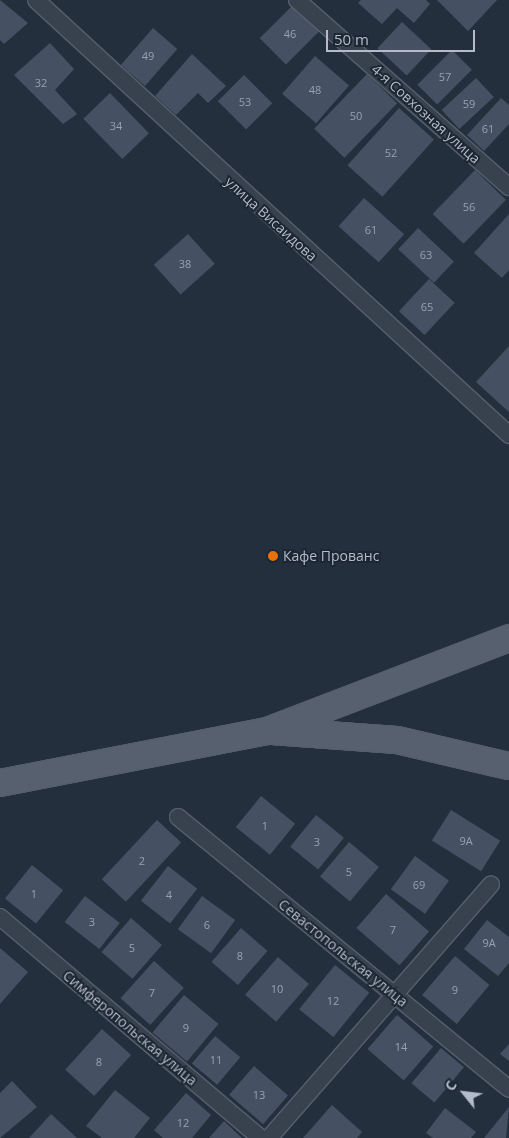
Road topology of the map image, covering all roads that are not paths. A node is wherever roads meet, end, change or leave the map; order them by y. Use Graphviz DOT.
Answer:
graph roads {
  1 [pos="36,0"];
  2 [pos="297,0"];
  3 [pos="509,187"];
  4 [pos="508,433"];
  5 [pos="508,637"];
  6 [pos="267,731"];
  7 [pos="509,766"];
  8 [pos="0,783"];
  9 [pos="178,817"];
  10 [pos="491,884"];
  11 [pos="0,918"];
  12 [pos="394,995"];
  13 [pos="509,1090"];
  14 [pos="261,1138"];
  15 [pos="269,1138"];
  1 -- 4 [label="street, улица Висаидова"];
  2 -- 3 [label="street, 4-я Совхозная улица"];
  5 -- 6 [label="main road"];
  6 -- 7 [label="main road"];
  6 -- 8 [label="main road"];
  9 -- 12 [label="street, Севастопольская улица"];
  10 -- 12 [label="street"];
  11 -- 14 [label="street, Симферопольская улица"];
  12 -- 13 [label="street, Севастопольская улица"];
  12 -- 15 [label="street"];
}
